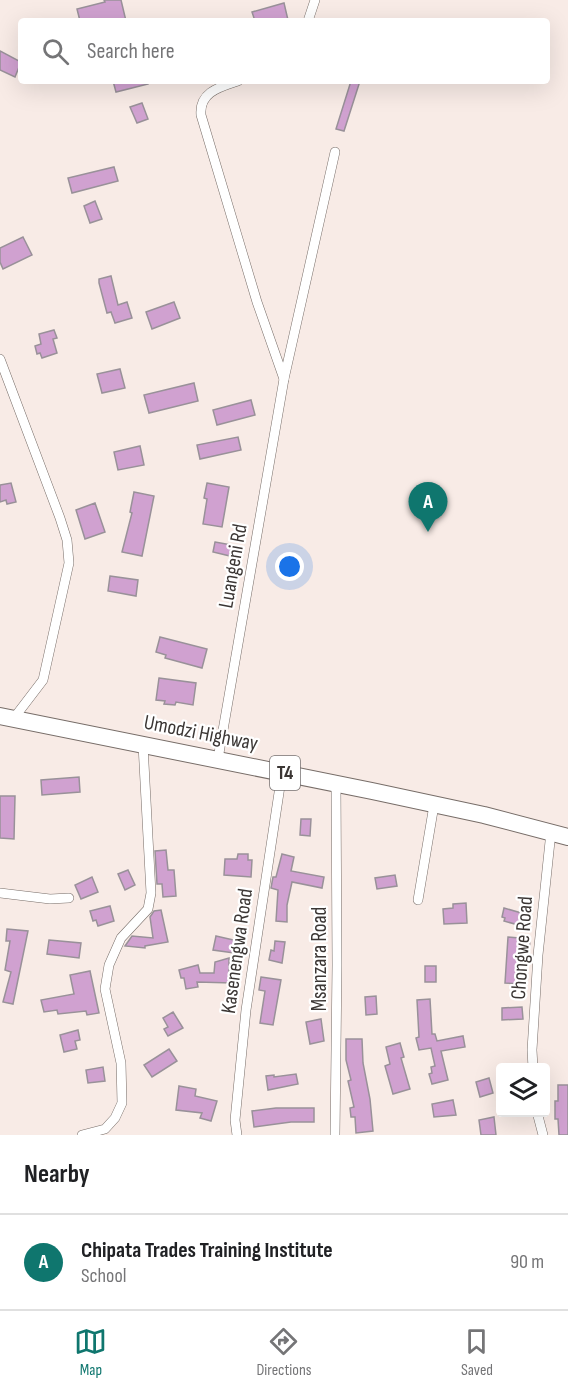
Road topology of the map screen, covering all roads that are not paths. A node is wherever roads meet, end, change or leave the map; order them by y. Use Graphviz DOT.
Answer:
graph roads {
  1 [pos="315,0"];
  2 [pos="309,18"];
  3 [pos="228,84"];
  4 [pos="335,152"];
  5 [pos="0,359"];
  6 [pos="285,379"];
  7 [pos="7,717"];
  8 [pos="143,745"];
  9 [pos="218,759"];
  10 [pos="282,773"];
  11 [pos="336,783"];
  12 [pos="434,805"];
  13 [pos="551,832"];
  14 [pos="568,837"];
  15 [pos="0,893"];
  16 [pos="69,898"];
  17 [pos="418,900"];
  18 [pos="533,1063"];
  19 [pos="538,1117"];
  20 [pos="82,1135"];
  21 [pos="237,1135"];
  22 [pos="335,1135"];
  23 [pos="543,1135"];
  1 -- 2 [label="street"];
  3 -- 6 [label="street, Luangeni Rd"];
  4 -- 6 [label="street, Luangeni Rd"];
  5 -- 7 [label="street"];
  6 -- 9 [label="street, Luangeni Rd"];
  7 -- 8 [label="highway, Umodzi Highway / T4"];
  8 -- 9 [label="highway, Umodzi Highway / T4"];
  8 -- 20 [label="street"];
  9 -- 10 [label="highway, Umodzi Highway / T4"];
  10 -- 11 [label="highway, Umodzi Highway / T4"];
  10 -- 21 [label="street, Kasenengwa Road"];
  11 -- 12 [label="highway, Umodzi Highway / T4"];
  11 -- 22 [label="street, Msanzara Road"];
  12 -- 13 [label="highway, Umodzi Highway / T4"];
  12 -- 17 [label="street"];
  13 -- 14 [label="highway, Umodzi Highway / T4"];
  13 -- 18 [label="street, Chongwe Road"];
  15 -- 16 [label="street"];
  19 -- 23 [label="street"];
}
